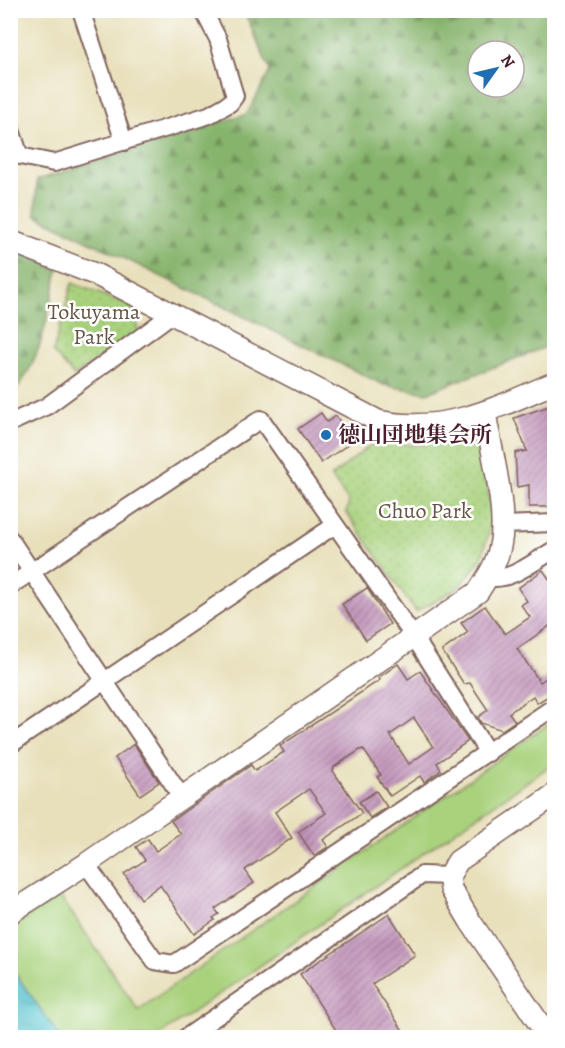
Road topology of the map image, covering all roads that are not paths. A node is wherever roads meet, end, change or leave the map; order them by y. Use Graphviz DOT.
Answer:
graph roads {
  1 [pos="81,10"];
  2 [pos="203,10"];
  3 [pos="10,127"];
  4 [pos="124,142"];
  5 [pos="15,157"];
  6 [pos="10,241"];
  7 [pos="172,314"];
  8 [pos="555,382"];
  9 [pos="485,413"];
  10 [pos="10,423"];
  11 [pos="555,523"];
  12 [pos="335,525"];
  13 [pos="504,525"];
  14 [pos="10,539"];
  15 [pos="555,550"];
  16 [pos="32,572"];
  17 [pos="488,577"];
  18 [pos="10,586"];
  19 [pos="414,637"];
  20 [pos="105,680"];
  21 [pos="555,707"];
  22 [pos="10,745"];
  23 [pos="488,753"];
  24 [pos="555,795"];
  25 [pos="181,796"];
  26 [pos="86,864"];
  27 [pos="449,876"];
  28 [pos="10,913"];
  29 [pos="185,1038"];
  30 [pos="549,1038"];
  1 -- 4 [label="street"];
  2 -- 4 [label="street"];
  3 -- 5 [label="street"];
  4 -- 5 [label="street"];
  6 -- 7 [label="street"];
  7 -- 9 [label="street"];
  7 -- 10 [label="street"];
  8 -- 9 [label="street"];
  9 -- 13 [label="street"];
  11 -- 13 [label="street"];
  12 -- 16 [label="street"];
  12 -- 19 [label="street"];
  12 -- 20 [label="street"];
  13 -- 17 [label="street"];
  14 -- 16 [label="street"];
  15 -- 17 [label="street"];
  16 -- 18 [label="street"];
  16 -- 20 [label="street"];
  17 -- 19 [label="street"];
  19 -- 23 [label="street"];
  19 -- 25 [label="street"];
  20 -- 22 [label="street"];
  20 -- 25 [label="street"];
  21 -- 23 [label="street"];
  23 -- 26 [label="street"];
  24 -- 27 [label="street"];
  25 -- 26 [label="street"];
  26 -- 28 [label="street"];
  27 -- 29 [label="street"];
  27 -- 30 [label="street"];
}
